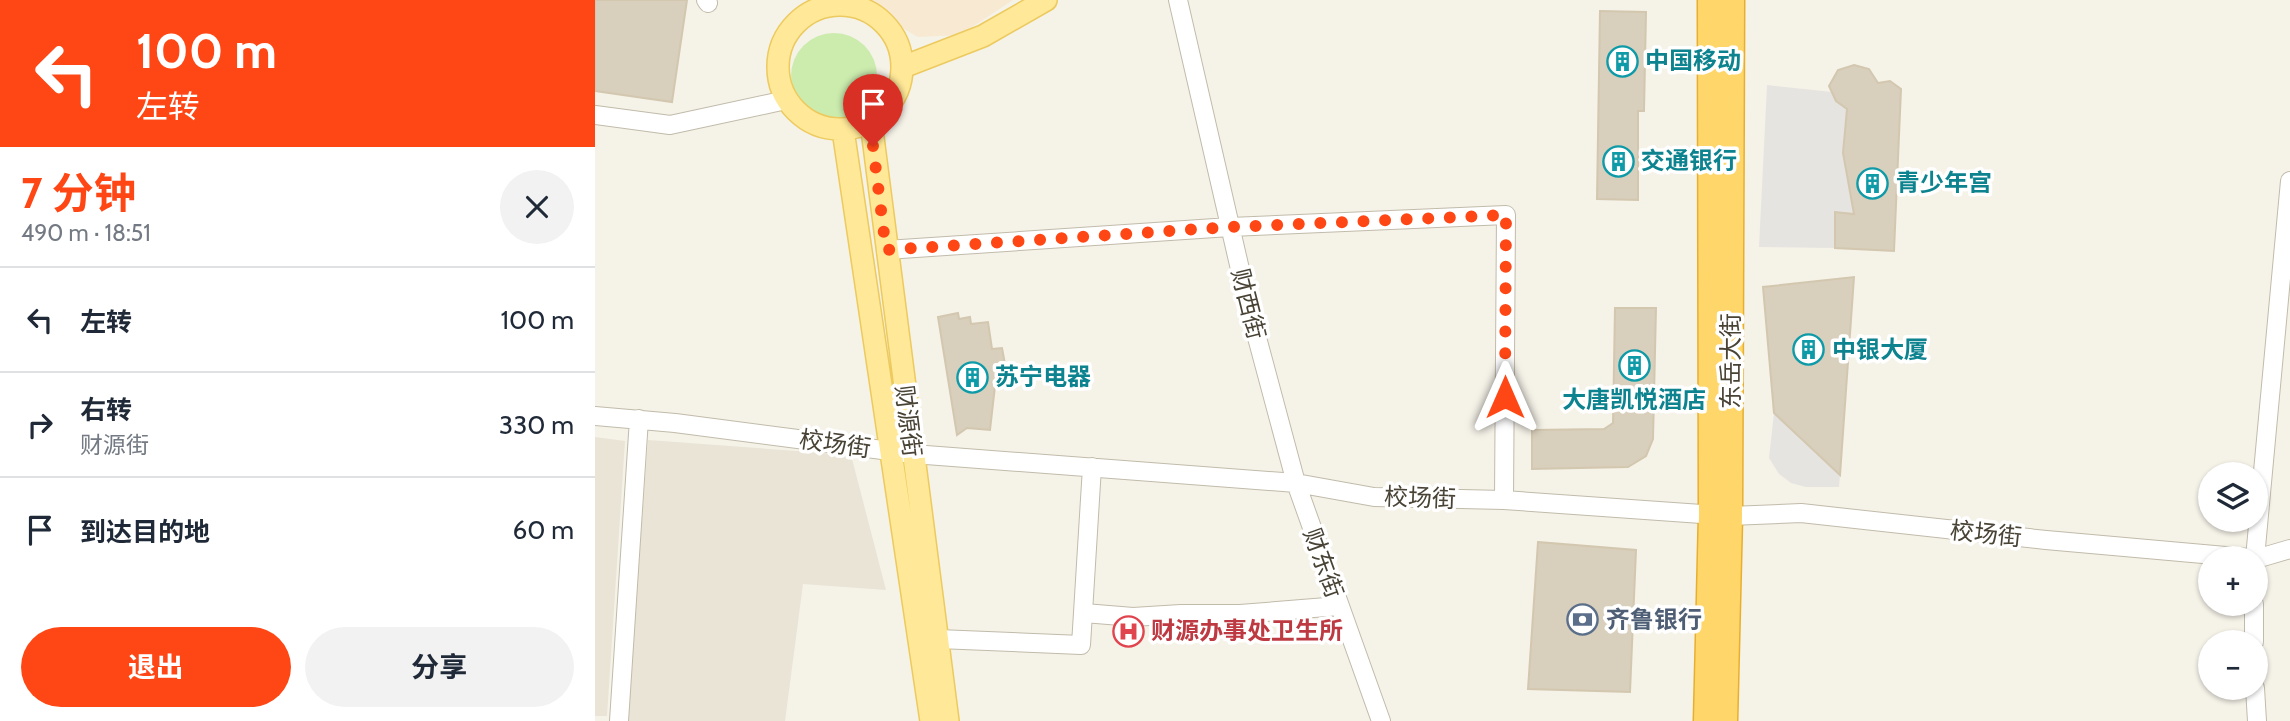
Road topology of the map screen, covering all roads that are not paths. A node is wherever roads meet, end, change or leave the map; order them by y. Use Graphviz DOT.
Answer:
graph roads {
  1 [pos="1046,0"];
  2 [pos="1178,0"];
  3 [pos="1710,0"];
  4 [pos="1732,0"];
  5 [pos="805,9"];
  6 [pos="902,66"];
  7 [pos="786,100"];
  8 [pos="595,115"];
  9 [pos="871,122"];
  10 [pos="843,130"];
  11 [pos="2290,181"];
  12 [pos="1230,227"];
  13 [pos="886,250"];
  14 [pos="595,416"];
  15 [pos="639,419"];
  16 [pos="890,451"];
  17 [pos="912,454"];
  18 [pos="1092,467"];
  19 [pos="1296,484"];
  20 [pos="1504,500"];
  21 [pos="1721,515"];
  22 [pos="2256,546"];
  23 [pos="2290,549"];
  24 [pos="2198,554"];
  25 [pos="2268,555"];
  26 [pos="1339,606"];
  27 [pos="1084,612"];
  28 [pos="938,639"];
  29 [pos="2256,700"];
  30 [pos="619,721"];
  31 [pos="931,721"];
  32 [pos="948,721"];
  33 [pos="1381,721"];
  34 [pos="1706,721"];
  35 [pos="1725,721"];
  36 [pos="2257,721"];
  1 -- 6 [label="main road"];
  2 -- 12 [label="street, 财西街"];
  3 -- 21 [label="highway, 东岳大街"];
  4 -- 21 [label="highway, 东岳大街"];
  5 -- 6 [label="main road"];
  5 -- 7 [label="main road"];
  6 -- 9 [label="main road"];
  7 -- 8 [label="street"];
  7 -- 10 [label="main road"];
  9 -- 10 [label="main road"];
  9 -- 13 [label="main road, 财源街"];
  10 -- 16 [label="main road, 财源街"];
  11 -- 22 [label="street"];
  12 -- 13 [label="street"];
  12 -- 19 [label="street, 财西街"];
  12 -- 20 [label="street"];
  13 -- 17 [label="main road, 财源街"];
  14 -- 15 [label="street, 校场街"];
  15 -- 16 [label="street, 校场街"];
  15 -- 30 [label="street"];
  16 -- 17 [label="street, 校场街"];
  16 -- 31 [label="main road, 财源街"];
  17 -- 18 [label="street, 校场街"];
  17 -- 28 [label="main road, 财源街"];
  18 -- 19 [label="street, 校场街"];
  18 -- 27 [label="street"];
  19 -- 20 [label="street, 校场街"];
  19 -- 26 [label="street, 财东街"];
  20 -- 21 [label="street, 校场街"];
  21 -- 24 [label="street, 校场街"];
  21 -- 34 [label="highway, 东岳大街"];
  21 -- 35 [label="highway, 东岳大街"];
  23 -- 25 [label="street"];
  26 -- 27 [label="street"];
  26 -- 33 [label="street, 财东街"];
  27 -- 28 [label="street"];
  28 -- 32 [label="main road, 财源街"];
  29 -- 36 [label="street"];
}
